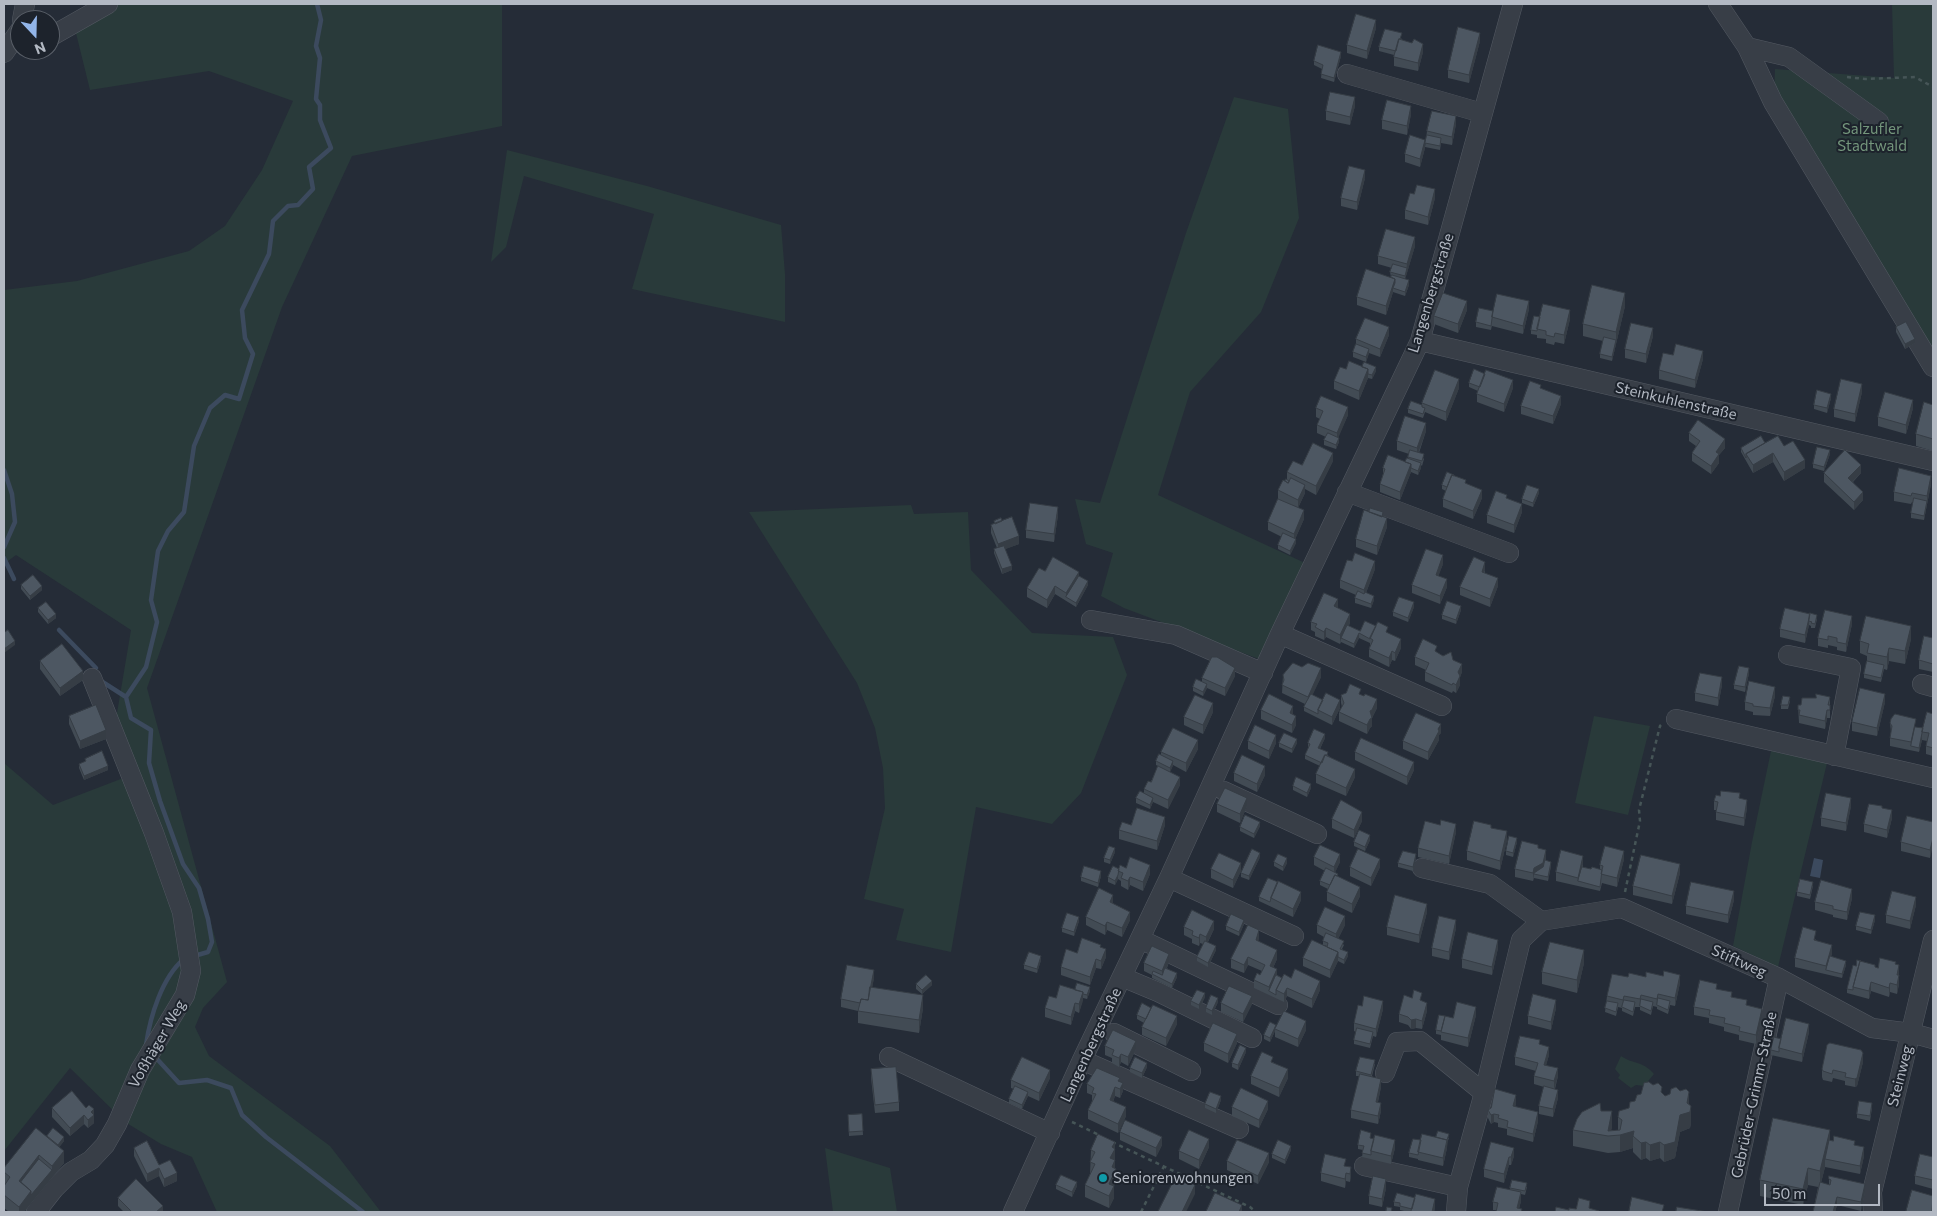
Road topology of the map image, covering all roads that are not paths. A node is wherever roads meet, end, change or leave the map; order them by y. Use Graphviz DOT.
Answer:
graph roads {
  1 [pos="108,4"];
  2 [pos="1512,4"];
  3 [pos="1718,4"];
  4 [pos="60,30"];
  5 [pos="1747,47"];
  6 [pos="1347,74"];
  7 [pos="1482,113"];
  8 [pos="1879,122"];
  9 [pos="1420,342"];
  10 [pos="1933,367"];
  11 [pos="1933,461"];
  12 [pos="1347,492"];
  13 [pos="1509,553"];
  14 [pos="1092,620"];
  15 [pos="1280,634"];
  16 [pos="1788,655"];
  17 [pos="1263,673"];
  18 [pos="92,678"];
  19 [pos="1442,706"];
  20 [pos="1676,719"];
  21 [pos="1834,756"];
  22 [pos="1933,778"];
  23 [pos="1212,786"];
  24 [pos="1317,834"];
  25 [pos="1422,868"];
  26 [pos="1169,878"];
  27 [pos="1541,921"];
  28 [pos="1294,936"];
  29 [pos="1140,940"];
  30 [pos="1933,940"];
  31 [pos="1122,977"];
  32 [pos="1779,978"];
  33 [pos="1278,1005"];
  34 [pos="1099,1025"];
  35 [pos="1911,1033"];
  36 [pos="1252,1038"];
  37 [pos="1933,1039"];
  38 [pos="889,1057"];
  39 [pos="1082,1060"];
  40 [pos="1191,1071"];
  41 [pos="1385,1073"];
  42 [pos="1484,1093"];
  43 [pos="1054,1124"];
  44 [pos="1239,1129"];
  45 [pos="1364,1166"];
  46 [pos="1458,1187"];
  47 [pos="36,1212"];
  48 [pos="1013,1212"];
  49 [pos="1456,1212"];
  50 [pos="1728,1212"];
  51 [pos="1873,1212"];
  1 -- 4 [label="street"];
  2 -- 7 [label="street, Langenbergstraße"];
  3 -- 5 [label="street"];
  5 -- 8 [label="street"];
  5 -- 10 [label="street"];
  6 -- 7 [label="street"];
  7 -- 9 [label="street, Langenbergstraße"];
  9 -- 11 [label="street, Steinkuhlenstraße"];
  9 -- 12 [label="street, Langenbergstraße"];
  12 -- 13 [label="street"];
  12 -- 15 [label="street, Langenbergstraße"];
  14 -- 17 [label="street"];
  15 -- 17 [label="street, Langenbergstraße"];
  15 -- 19 [label="street"];
  16 -- 21 [label="street"];
  17 -- 23 [label="street, Langenbergstraße"];
  18 -- 47 [label="street, Voßhäger Weg"];
  20 -- 21 [label="street"];
  21 -- 22 [label="street"];
  23 -- 24 [label="street"];
  23 -- 26 [label="street, Langenbergstraße"];
  25 -- 27 [label="street"];
  26 -- 28 [label="street"];
  26 -- 29 [label="street, Langenbergstraße"];
  27 -- 32 [label="street, Stiftweg"];
  27 -- 42 [label="street"];
  29 -- 31 [label="street, Langenbergstraße"];
  29 -- 33 [label="street"];
  30 -- 35 [label="street, Steinweg"];
  31 -- 34 [label="street, Langenbergstraße"];
  31 -- 36 [label="street"];
  32 -- 35 [label="street, Stiftweg"];
  32 -- 50 [label="street, Gebrüder-Grimm-Straße"];
  34 -- 39 [label="street, Langenbergstraße"];
  34 -- 40 [label="street"];
  35 -- 37 [label="street, Stiftweg"];
  35 -- 51 [label="street, Steinweg"];
  38 -- 43 [label="street"];
  39 -- 43 [label="street, Langenbergstraße"];
  39 -- 44 [label="street"];
  41 -- 42 [label="street"];
  42 -- 46 [label="street"];
  43 -- 48 [label="street, Langenbergstraße"];
  45 -- 46 [label="street"];
  46 -- 49 [label="street"];
}
